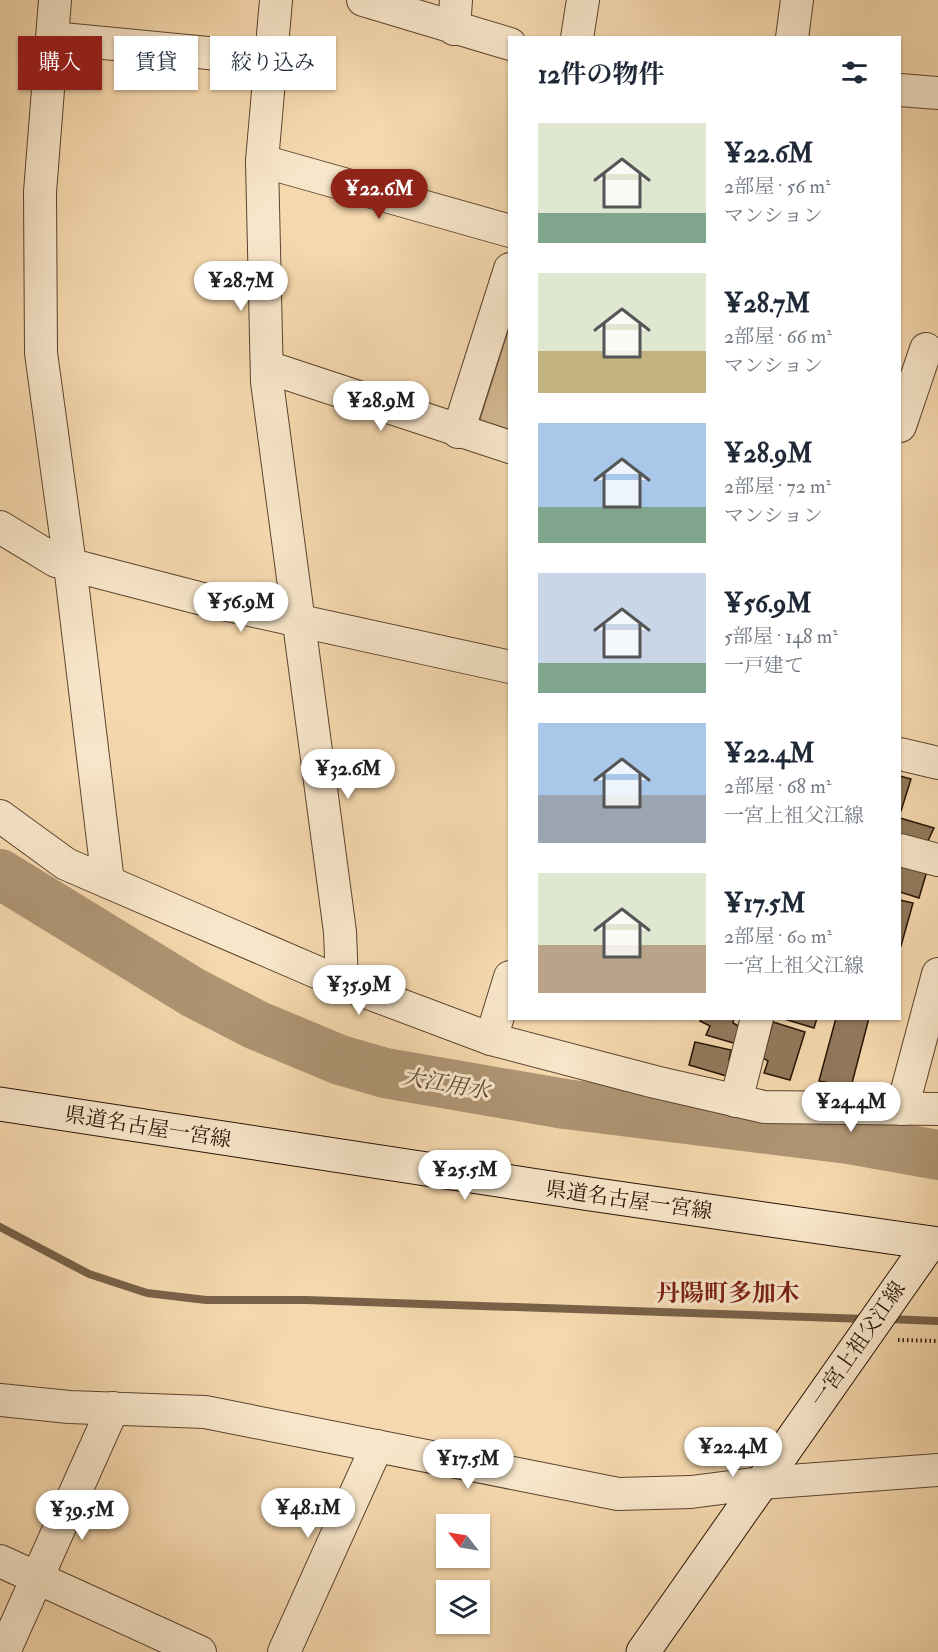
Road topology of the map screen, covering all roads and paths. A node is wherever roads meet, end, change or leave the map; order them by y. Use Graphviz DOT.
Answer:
graph roads {
  1 [pos="56,0"];
  2 [pos="276,0"];
  3 [pos="363,0"];
  4 [pos="583,0"];
  5 [pos="797,0"];
  6 [pos="455,15"];
  7 [pos="52,36"];
  8 [pos="272,36"];
  9 [pos="577,36"];
  10 [pos="792,36"];
  11 [pos="102,43"];
  12 [pos="508,43"];
  13 [pos="210,53"];
  14 [pos="48,90"];
  15 [pos="268,90"];
  16 [pos="901,90"];
  17 [pos="938,93"];
  18 [pos="262,161"];
  19 [pos="508,230"];
  20 [pos="508,275"];
  21 [pos="921,347"];
  22 [pos="267,367"];
  23 [pos="901,422"];
  24 [pos="458,432"];
  25 [pos="508,446"];
  26 [pos="0,527"];
  27 [pos="70,565"];
  28 [pos="301,621"];
  29 [pos="508,667"];
  30 [pos="901,754"];
  31 [pos="938,763"];
  32 [pos="0,816"];
  33 [pos="901,850"];
  34 [pos="938,860"];
  35 [pos="108,882"];
  36 [pos="938,974"];
  37 [pos="342,983"];
  38 [pos="508,984"];
  39 [pos="756,1020"];
  40 [pos="491,1039"];
  41 [pos="736,1101"];
  42 [pos="0,1104"];
  43 [pos="902,1109"];
  44 [pos="938,1109"];
  45 [pos="934,1243"];
  46 [pos="0,1400"];
  47 [pos="113,1408"];
  48 [pos="377,1446"];
  49 [pos="938,1470"];
  50 [pos="761,1483"];
  51 [pos="0,1561"];
  52 [pos="38,1579"];
  53 [pos="4,1652"];
  54 [pos="200,1652"];
  55 [pos="284,1652"];
  56 [pos="643,1652"];
  1 -- 7 [label="street"];
  2 -- 8 [label="street"];
  3 -- 6 [label="street"];
  4 -- 9 [label="street"];
  5 -- 10 [label="street"];
  6 -- 12 [label="street"];
  11 -- 13 [label="street"];
  14 -- 27 [label="street"];
  15 -- 18 [label="street"];
  16 -- 17 [label="street"];
  18 -- 19 [label="street"];
  18 -- 22 [label="street"];
  20 -- 24 [label="street"];
  21 -- 23 [label="street"];
  22 -- 24 [label="street"];
  22 -- 28 [label="street"];
  24 -- 25 [label="street"];
  26 -- 27 [label="street"];
  27 -- 28 [label="street"];
  27 -- 35 [label="street"];
  28 -- 29 [label="street"];
  28 -- 37 [label="street"];
  30 -- 31 [label="street"];
  32 -- 35 [label="street"];
  33 -- 34 [label="street"];
  35 -- 37 [label="street"];
  36 -- 43 [label="street"];
  37 -- 40 [label="street"];
  38 -- 40 [label="street"];
  39 -- 41 [label="street"];
  40 -- 41 [label="street"];
  41 -- 43 [label="street"];
  42 -- 45 [label="main road, 県道名古屋一宮線"];
  43 -- 44 [label="street"];
  45 -- 50 [label="main road, 一宮上祖父江線"];
  46 -- 47 [label="street"];
  47 -- 48 [label="street"];
  47 -- 52 [label="street"];
  48 -- 50 [label="street"];
  48 -- 55 [label="street"];
  49 -- 50 [label="street"];
  50 -- 56 [label="main road, 一宮上祖父江線"];
  51 -- 52 [label="street"];
  52 -- 53 [label="street"];
  52 -- 54 [label="street"];
}
